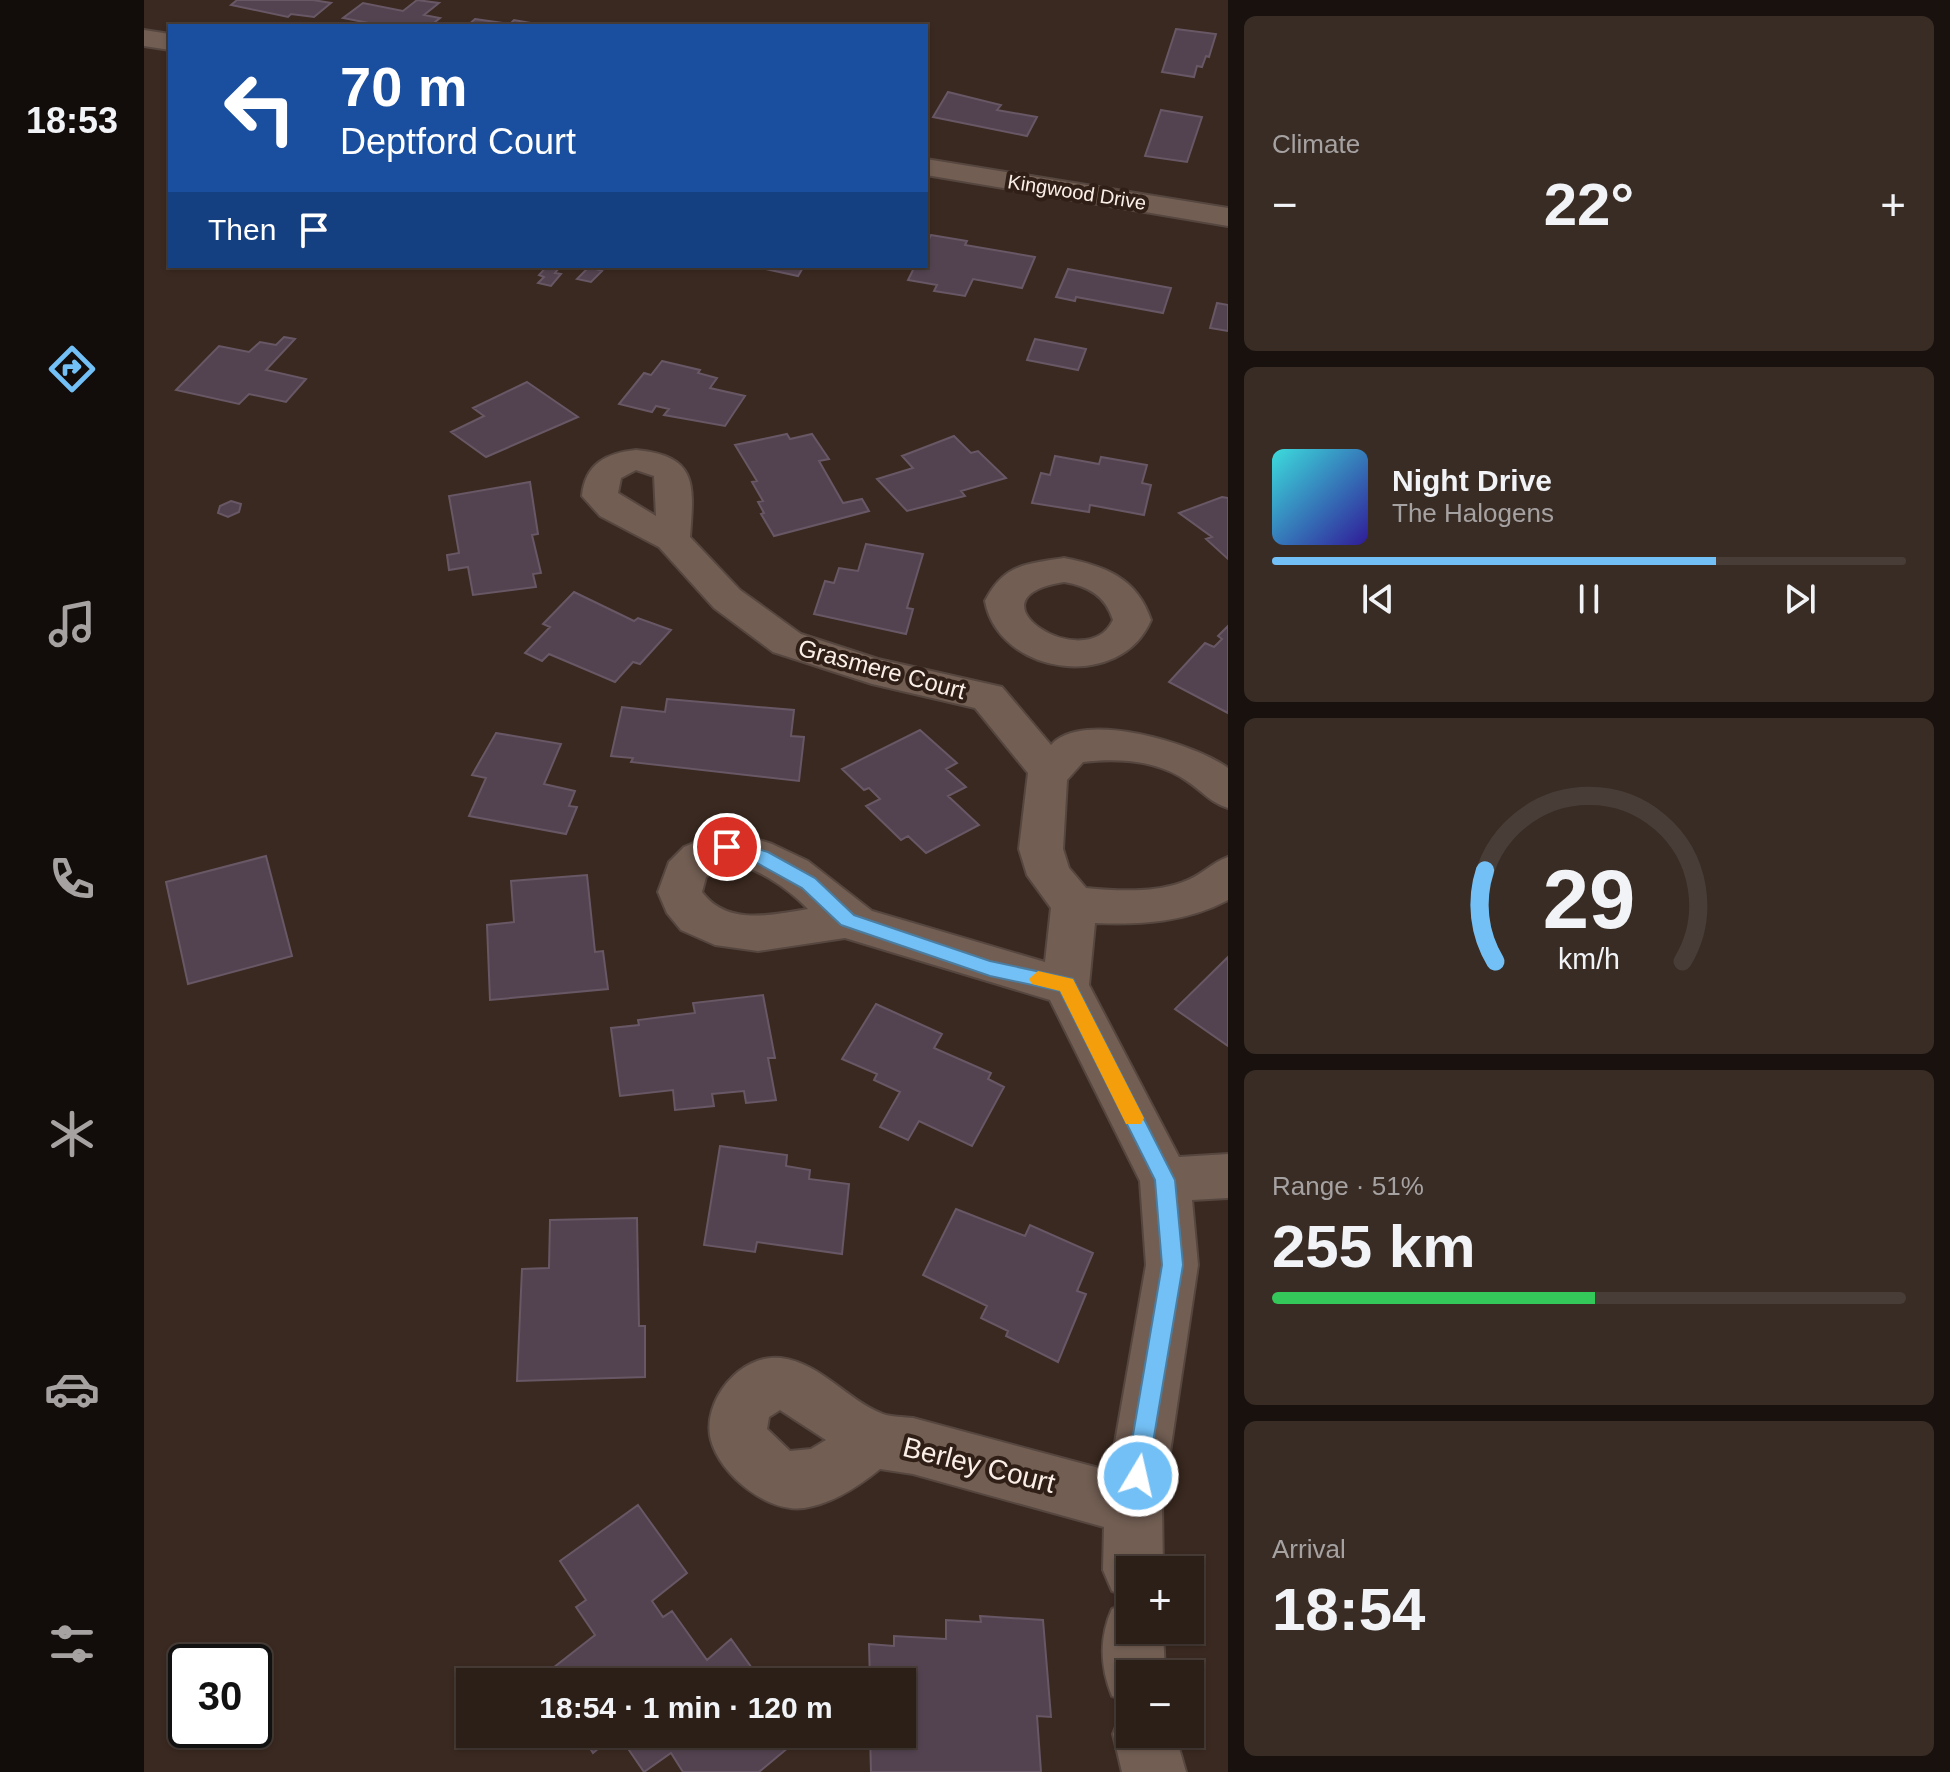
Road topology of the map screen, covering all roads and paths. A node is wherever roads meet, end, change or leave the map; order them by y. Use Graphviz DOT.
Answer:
graph roads {
  1 [pos="144,38"];
  2 [pos="168,42"];
  3 [pos="928,167"];
  4 [pos="1228,217"];
  5 [pos="672,539"];
  6 [pos="1024,639"];
  7 [pos="988,697"];
  8 [pos="1050,771"];
  9 [pos="1228,793"];
  10 [pos="1228,874"];
  11 [pos="1074,904"];
  12 [pos="847,920"];
  13 [pos="1066,985"];
  14 [pos="1228,1176"];
  15 [pos="1165,1180"];
  16 [pos="872,1440"];
  17 [pos="1133,1506"];
  18 [pos="1133,1556"];
  19 [pos="1148,1748"];
  20 [pos="1154,1772"];
  1 -- 2 [label="street"];
  3 -- 4 [label="street, Kingwood Drive"];
  5 -- 7 [label="street, Grasmere Court"];
  6 -- 7 [label="street"];
  7 -- 8 [label="street, Grasmere Court"];
  8 -- 9 [label="street"];
  8 -- 11 [label="street"];
  10 -- 11 [label="street"];
  11 -- 13 [label="street"];
  12 -- 13 [label="street"];
  13 -- 15 [label="street"];
  14 -- 15 [label="street"];
  15 -- 17 [label="street"];
  16 -- 17 [label="street, Berley Court"];
  17 -- 18 [label="street"];
  19 -- 20 [label="street"];
}
